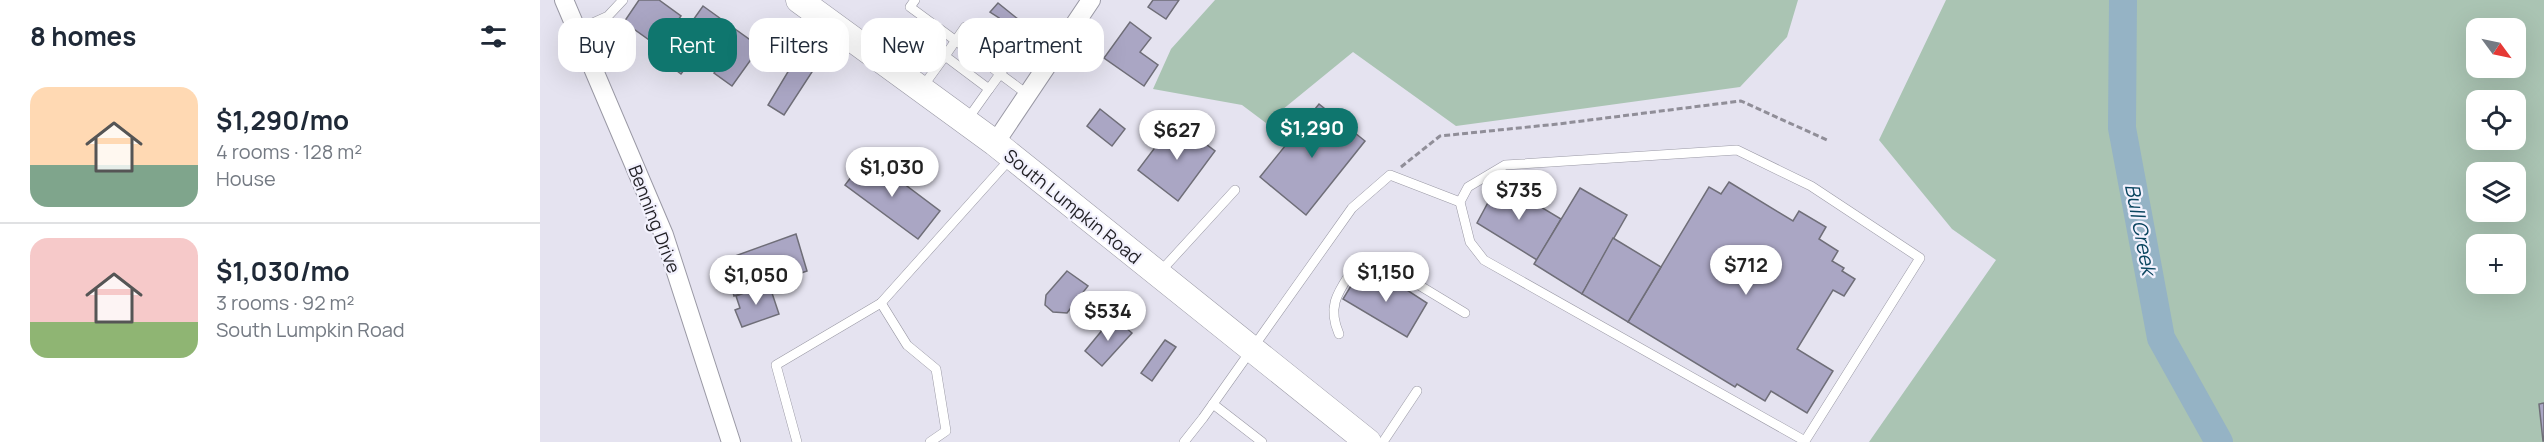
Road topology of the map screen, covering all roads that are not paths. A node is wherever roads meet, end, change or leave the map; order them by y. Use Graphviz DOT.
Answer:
graph roads {
  1 [pos="564,0"];
  2 [pos="623,0"];
  3 [pos="915,0"];
  4 [pos="1091,0"];
  5 [pos="802,1"];
  6 [pos="572,18"];
  7 [pos="604,18"];
  8 [pos="958,37"];
  9 [pos="955,41"];
  10 [pos="958,43"];
  11 [pos="946,54"];
  12 [pos="946,57"];
  13 [pos="595,72"];
  14 [pos="933,72"];
  15 [pos="997,72"];
  16 [pos="1000,74"];
  17 [pos="921,89"];
  18 [pos="989,89"];
  19 [pos="1027,94"];
  20 [pos="966,122"];
  21 [pos="1003,150"];
  22 [pos="1235,190"];
  23 [pos="1460,202"];
  24 [pos="1159,274"];
  25 [pos="881,303"];
  26 [pos="1465,313"];
  27 [pos="1339,334"];
  28 [pos="1251,349"];
  29 [pos="1417,391"];
  30 [pos="1213,404"];
  31 [pos="731,442"];
  32 [pos="797,442"];
  33 [pos="930,442"];
  34 [pos="1184,442"];
  35 [pos="1262,442"];
  36 [pos="1368,442"];
  37 [pos="1383,442"];
  1 -- 6 [label="street, Benning Drive"];
  2 -- 7 [label="lane"];
  3 -- 9 [label="lane"];
  4 -- 19 [label="street"];
  5 -- 17 [label="main road, South Lumpkin Road"];
  8 -- 9 [label="lane"];
  9 -- 10 [label="lane"];
  9 -- 11 [label="lane"];
  12 -- 18 [label="lane"];
  13 -- 31 [label="street, Benning Drive"];
  14 -- 17 [label="lane"];
  15 -- 16 [label="lane"];
  16 -- 18 [label="lane"];
  16 -- 19 [label="lane"];
  17 -- 20 [label="main road, South Lumpkin Road"];
  18 -- 20 [label="lane"];
  19 -- 21 [label="street"];
  20 -- 21 [label="main road, South Lumpkin Road"];
  21 -- 24 [label="main road, South Lumpkin Road"];
  21 -- 25 [label="lane"];
  22 -- 24 [label="lane"];
  23 -- 23 [label="lane"];
  23 -- 28 [label="lane"];
  24 -- 28 [label="main road, South Lumpkin Road"];
  25 -- 32 [label="lane"];
  25 -- 33 [label="lane"];
  26 -- 27 [label="lane"];
  28 -- 30 [label="lane"];
  28 -- 36 [label="main road, South Lumpkin Road"];
  29 -- 37 [label="lane"];
  30 -- 34 [label="lane"];
  30 -- 35 [label="lane"];
}
